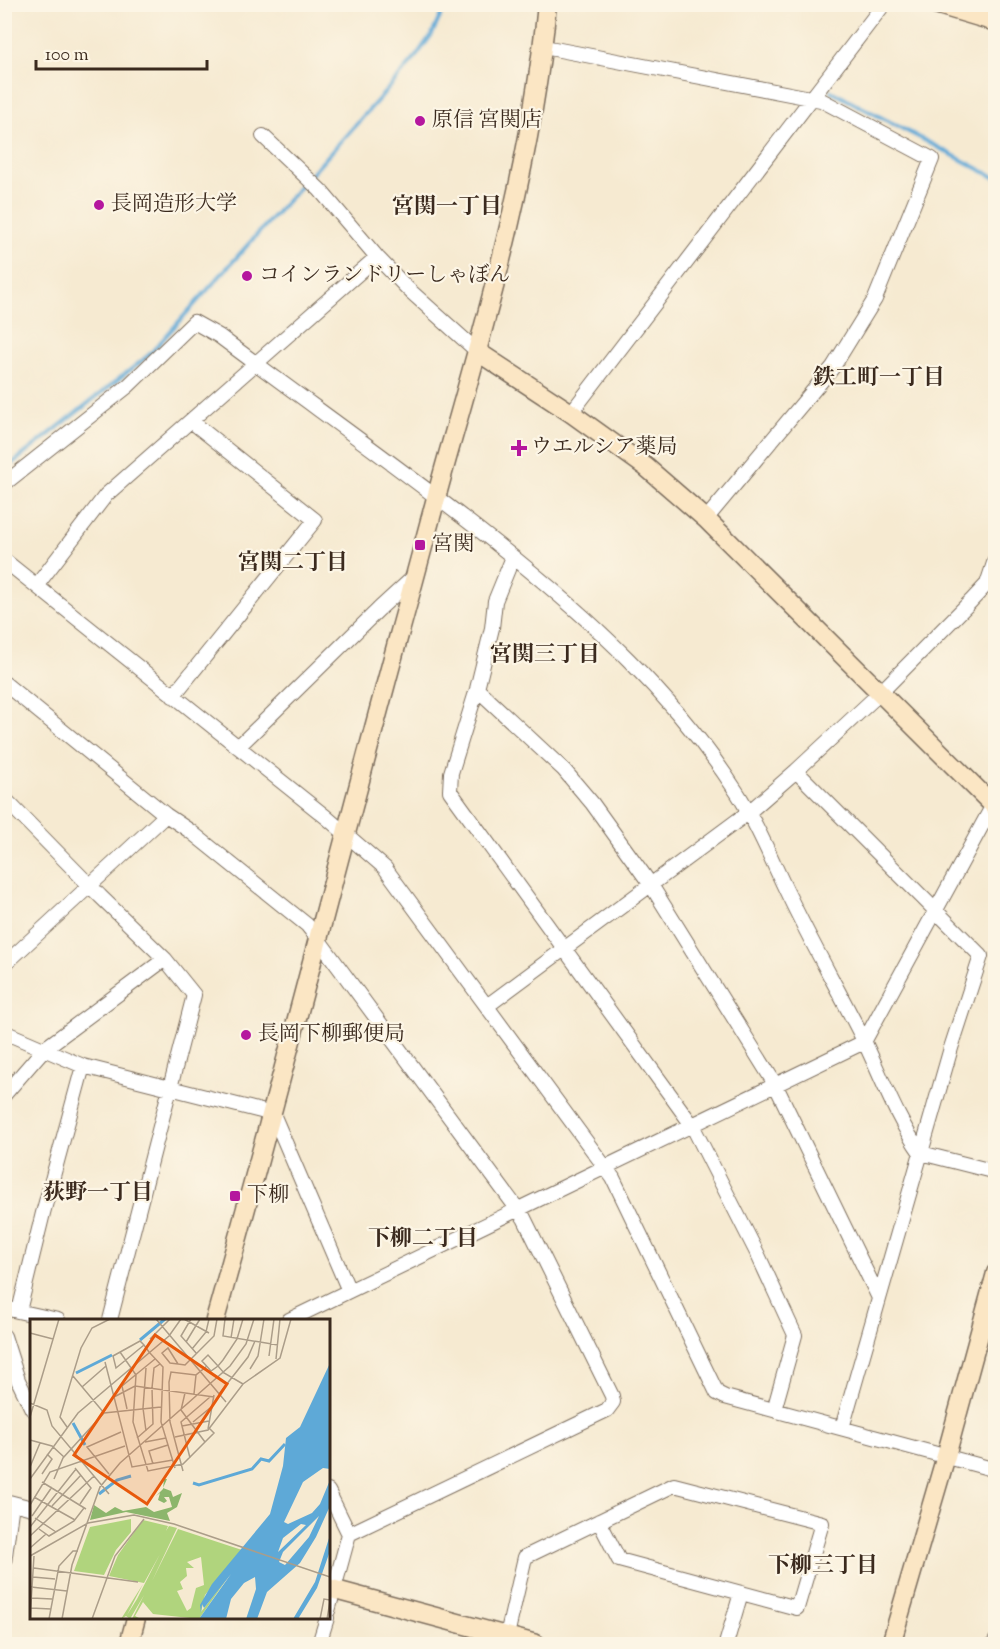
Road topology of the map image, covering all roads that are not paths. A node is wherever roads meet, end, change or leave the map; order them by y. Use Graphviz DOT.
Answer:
graph roads {
  1 [pos="547,4"];
  2 [pos="884,4"];
  3 [pos="936,4"];
  4 [pos="996,22"];
  5 [pos="544,47"];
  6 [pos="812,98"];
  7 [pos="263,136"];
  8 [pos="377,257"];
  9 [pos="478,352"];
  10 [pos="255,363"];
  11 [pos="571,413"];
  12 [pos="191,421"];
  13 [pos="4,484"];
  14 [pos="437,496"];
  15 [pos="706,519"];
  16 [pos="513,557"];
  17 [pos="996,557"];
  18 [pos="4,560"];
  19 [pos="417,574"];
  20 [pos="37,585"];
  21 [pos="991,585"];
  22 [pos="4,683"];
  23 [pos="477,689"];
  24 [pos="881,692"];
  25 [pos="173,696"];
  26 [pos="238,747"];
  27 [pos="796,771"];
  28 [pos="4,798"];
  29 [pos="994,807"];
  30 [pos="749,812"];
  31 [pos="165,815"];
  32 [pos="346,834"];
  33 [pos="90,885"];
  34 [pos="651,885"];
  35 [pos="935,910"];
  36 [pos="318,939"];
  37 [pos="564,949"];
  38 [pos="165,959"];
  39 [pos="4,965"];
  40 [pos="487,1005"];
  41 [pos="4,1032"];
  42 [pos="864,1042"];
  43 [pos="44,1049"];
  44 [pos="83,1066"];
  45 [pos="775,1084"];
  46 [pos="170,1088"];
  47 [pos="4,1095"];
  48 [pos="273,1114"];
  49 [pos="692,1125"];
  50 [pos="921,1153"];
  51 [pos="606,1168"];
  52 [pos="996,1172"];
  53 [pos="518,1210"];
  54 [pos="996,1273"];
  55 [pos="349,1291"];
  56 [pos="879,1298"];
  57 [pos="4,1308"];
  58 [pos="19,1311"];
  59 [pos="54,1319"];
  60 [pos="110,1319"];
  61 [pos="216,1319"];
  62 [pos="291,1319"];
  63 [pos="4,1336"];
  64 [pos="30,1404"];
  65 [pos="774,1410"];
  66 [pos="842,1428"];
  67 [pos="946,1456"];
  68 [pos="996,1470"];
  69 [pos="330,1495"];
  70 [pos="8,1502"];
  71 [pos="30,1508"];
  72 [pos="599,1521"];
  73 [pos="349,1534"];
  74 [pos="4,1563"];
  75 [pos="331,1589"];
  76 [pos="741,1593"];
  77 [pos="135,1619"];
  78 [pos="326,1619"];
  79 [pos="506,1640"];
  80 [pos="996,1640"];
  81 [pos="129,1644"];
  82 [pos="319,1644"];
  83 [pos="536,1644"];
  84 [pos="726,1644"];
  85 [pos="891,1644"];
  86 [pos="994,1644"];
  1 -- 5 [label="street"];
  2 -- 6 [label="street"];
  3 -- 4 [label="street"];
  5 -- 6 [label="street"];
  5 -- 9 [label="street"];
  6 -- 11 [label="street"];
  6 -- 15 [label="street"];
  7 -- 8 [label="street"];
  8 -- 9 [label="street"];
  8 -- 10 [label="street"];
  9 -- 11 [label="street"];
  9 -- 14 [label="street"];
  10 -- 12 [label="street"];
  10 -- 13 [label="street"];
  10 -- 14 [label="street"];
  11 -- 15 [label="street"];
  12 -- 20 [label="street"];
  12 -- 25 [label="street"];
  14 -- 16 [label="street"];
  14 -- 19 [label="street"];
  15 -- 24 [label="street"];
  16 -- 23 [label="street"];
  16 -- 30 [label="street"];
  17 -- 21 [label="street"];
  18 -- 20 [label="street"];
  19 -- 26 [label="street"];
  19 -- 32 [label="street"];
  20 -- 25 [label="street"];
  21 -- 24 [label="street"];
  22 -- 31 [label="street"];
  23 -- 34 [label="street"];
  23 -- 37 [label="street"];
  24 -- 27 [label="street"];
  24 -- 29 [label="street"];
  25 -- 26 [label="street"];
  26 -- 32 [label="street"];
  27 -- 30 [label="street"];
  27 -- 35 [label="street"];
  28 -- 33 [label="street"];
  29 -- 35 [label="street"];
  30 -- 34 [label="street"];
  30 -- 42 [label="street"];
  31 -- 33 [label="street"];
  31 -- 36 [label="street"];
  32 -- 36 [label="street"];
  32 -- 40 [label="street"];
  33 -- 38 [label="street"];
  33 -- 39 [label="street"];
  34 -- 37 [label="street"];
  34 -- 45 [label="street"];
  35 -- 42 [label="street"];
  35 -- 50 [label="street"];
  36 -- 48 [label="street"];
  36 -- 53 [label="street"];
  37 -- 40 [label="street"];
  37 -- 49 [label="street"];
  38 -- 43 [label="street"];
  38 -- 46 [label="street"];
  40 -- 51 [label="street"];
  41 -- 43 [label="street"];
  42 -- 45 [label="street"];
  42 -- 50 [label="street"];
  43 -- 44 [label="street"];
  43 -- 47 [label="street"];
  44 -- 46 [label="street"];
  44 -- 58 [label="street"];
  45 -- 49 [label="street"];
  45 -- 56 [label="street"];
  46 -- 48 [label="street"];
  46 -- 60 [label="street"];
  48 -- 55 [label="street"];
  48 -- 61 [label="street"];
  49 -- 51 [label="street"];
  49 -- 65 [label="street"];
  50 -- 52 [label="street"];
  50 -- 56 [label="street"];
  51 -- 53 [label="street"];
  51 -- 65 [label="street"];
  53 -- 55 [label="street"];
  53 -- 73 [label="street"];
  54 -- 67 [label="street"];
  55 -- 62 [label="street"];
  56 -- 66 [label="street"];
  57 -- 58 [label="street"];
  58 -- 59 [label="street"];
  63 -- 64 [label="street"];
  65 -- 66 [label="street"];
  66 -- 67 [label="street"];
  67 -- 68 [label="street"];
  67 -- 85 [label="street"];
  69 -- 73 [label="street"];
  70 -- 71 [label="street"];
  70 -- 74 [label="street"];
  72 -- 76 [label="street"];
  72 -- 76 [label="street"];
  72 -- 79 [label="street"];
  73 -- 75 [label="street"];
  75 -- 79 [label="street"];
  76 -- 84 [label="street"];
  77 -- 81 [label="street"];
  78 -- 82 [label="street"];
  79 -- 83 [label="street"];
  80 -- 86 [label="street"];
}
